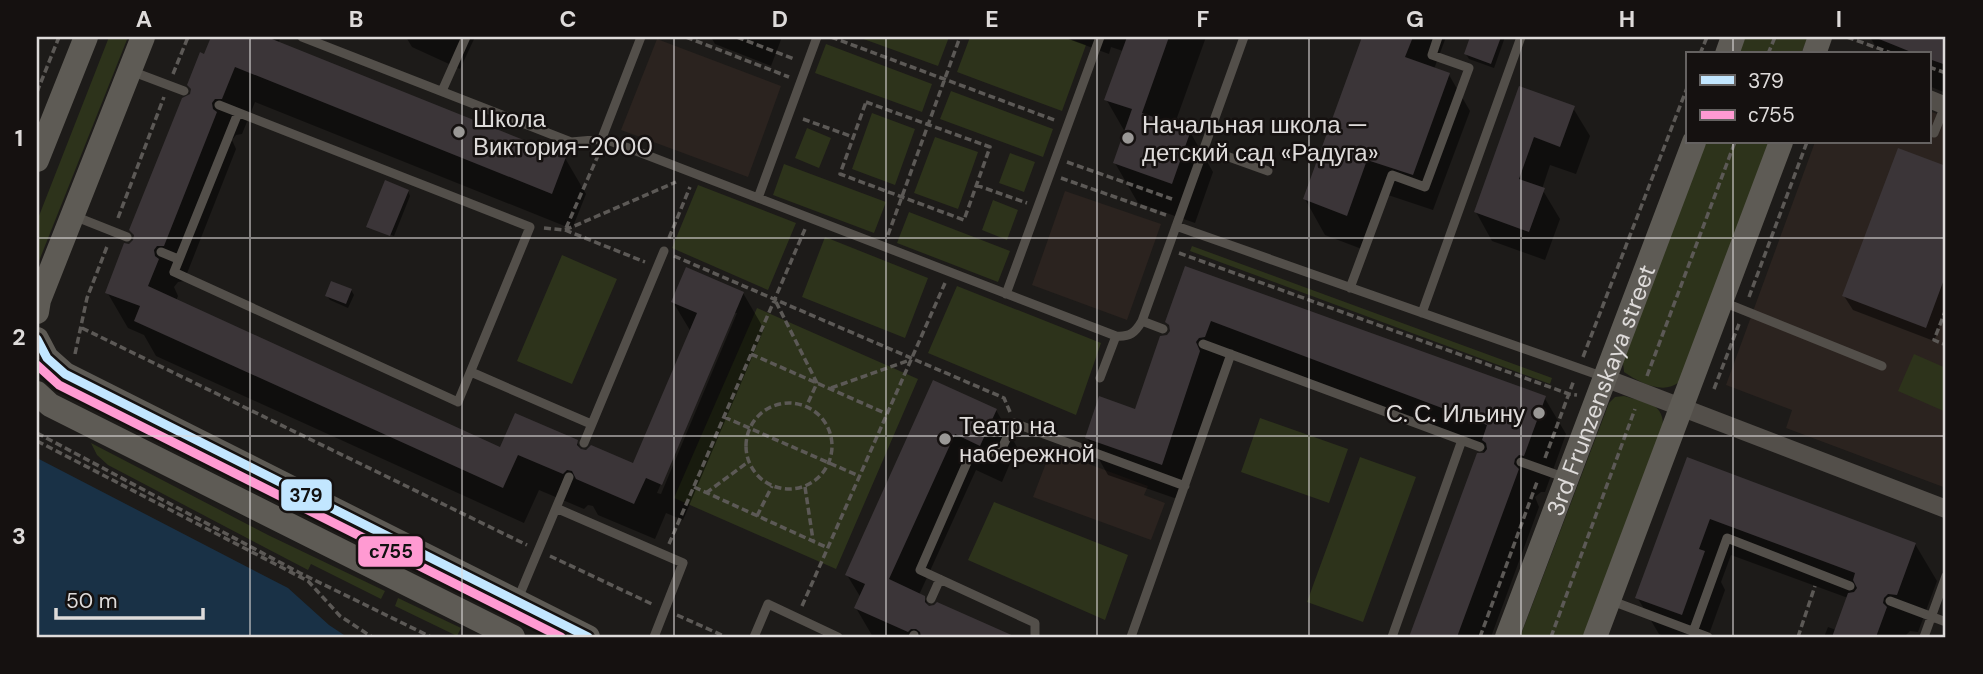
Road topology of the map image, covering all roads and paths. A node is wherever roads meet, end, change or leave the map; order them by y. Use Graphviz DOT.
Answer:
graph roads {
  1 [pos="59,37"];
  2 [pos="86,37"];
  3 [pos="143,37"];
  4 [pos="188,37"];
  5 [pos="302,37"];
  6 [pos="466,37"];
  7 [pos="641,37"];
  8 [pos="686,37"];
  9 [pos="737,37"];
  10 [pos="817,37"];
  11 [pos="829,37"];
  12 [pos="960,37"];
  13 [pos="1100,37"];
  14 [pos="1244,37"];
  15 [pos="1438,37"];
  16 [pos="1521,37"];
  17 [pos="1847,37"];
  18 [pos="1888,52"];
  19 [pos="807,64"];
  20 [pos="130,70"];
  21 [pos="944,80"];
  22 [pos="800,81"];
  23 [pos="169,85"];
  24 [pos="442,91"];
  25 [pos="1686,91"];
  26 [pos="37,92"];
  27 [pos="184,92"];
  28 [pos="219,105"];
  29 [pos="1946,106"];
  30 [pos="238,113"];
  31 [pos="788,114"];
  32 [pos="928,124"];
  33 [pos="1068,125"];
  34 [pos="1934,133"];
  35 [pos="853,137"];
  36 [pos="604,138"];
  37 [pos="1693,144"];
  38 [pos="1780,144"];
  39 [pos="1806,144"];
  40 [pos="1204,148"];
  41 [pos="1056,158"];
  42 [pos="37,160"];
  43 [pos="1268,171"];
  44 [pos="695,174"];
  45 [pos="1050,174"];
  46 [pos="976,185"];
  47 [pos="902,197"];
  48 [pos="758,198"];
  49 [pos="1184,203"];
  50 [pos="1038,207"];
  51 [pos="72,215"];
  52 [pos="810,218"];
  53 [pos="1177,223"];
  54 [pos="530,227"];
  55 [pos="565,230"];
  56 [pos="113,232"];
  57 [pos="127,237"];
  58 [pos="884,246"];
  59 [pos="1167,248"];
  60 [pos="664,251"];
  61 [pos="162,252"];
  62 [pos="178,259"];
  63 [pos="657,267"];
  64 [pos="950,272"];
  65 [pos="1350,288"];
  66 [pos="1006,293"];
  67 [pos="775,300"];
  68 [pos="1732,306"];
  69 [pos="1946,309"];
  70 [pos="37,312"];
  71 [pos="1422,313"];
  72 [pos="1142,321"];
  73 [pos="82,328"];
  74 [pos="1163,329"];
  75 [pos="1116,335"];
  76 [pos="37,339"];
  77 [pos="1203,344"];
  78 [pos="1946,345"];
  79 [pos="751,354"];
  80 [pos="1231,354"];
  81 [pos="75,355"];
  82 [pos="912,359"];
  83 [pos="1882,366"];
  84 [pos="1579,368"];
  85 [pos="471,372"];
  86 [pos="1100,378"];
  87 [pos="1605,378"];
  88 [pos="817,383"];
  89 [pos="830,389"];
  90 [pos="37,393"];
  91 [pos="1712,393"];
  92 [pos="1569,394"];
  93 [pos="807,406"];
  94 [pos="1681,407"];
  95 [pos="887,414"];
  96 [pos="724,417"];
  97 [pos="1014,423"];
  98 [pos="41,424"];
  99 [pos="592,424"];
  100 [pos="749,429"];
  101 [pos="37,433"];
  102 [pos="1462,440"];
  103 [pos="37,441"];
  104 [pos="584,443"];
  105 [pos="1480,447"];
  106 [pos="748,462"];
  107 [pos="1521,462"];
  108 [pos="829,464"];
  109 [pos="1541,469"];
  110 [pos="859,476"];
  111 [pos="569,477"];
  112 [pos="1568,478"];
  113 [pos="772,486"];
  114 [pos="1185,486"];
  115 [pos="694,487"];
  116 [pos="805,487"];
  117 [pos="706,493"];
  118 [pos="556,508"];
  119 [pos="1946,509"];
  120 [pos="757,516"];
  121 [pos="813,541"];
  122 [pos="828,548"];
  123 [pos="538,551"];
  124 [pos="664,555"];
  125 [pos="1819,574"];
  126 [pos="1946,576"];
  127 [pos="940,579"];
  128 [pos="1850,586"];
  129 [pos="931,598"];
  130 [pos="1609,600"];
  131 [pos="1890,601"];
  132 [pos="516,602"];
  133 [pos="665,610"];
  134 [pos="1931,617"];
  135 [pos="796,618"];
  136 [pos="1946,622"];
  137 [pos="1693,632"];
  138 [pos="372,637"];
  139 [pos="431,637"];
  140 [pos="513,637"];
  141 [pos="588,637"];
  142 [pos="654,637"];
  143 [pos="726,637"];
  144 [pos="754,637"];
  145 [pos="838,637"];
  146 [pos="1035,637"];
  147 [pos="1132,637"];
  148 [pos="1392,637"];
  149 [pos="1480,637"];
  150 [pos="1507,637"];
  151 [pos="1595,637"];
  152 [pos="1708,637"];
  153 [pos="1798,637"];
  154 [pos="1924,637"];
  1 -- 26 [label="path"];
  2 -- 42 [label="main road"];
  3 -- 20 [label="main road"];
  4 -- 23 [label="path"];
  5 -- 24 [label="lane"];
  6 -- 24 [label="lane"];
  7 -- 36 [label="lane"];
  8 -- 22 [label="path"];
  9 -- 19 [label="path"];
  10 -- 19 [label="lane"];
  11 -- 21 [label="path"];
  12 -- 21 [label="path"];
  13 -- 33 [label="lane"];
  14 -- 40 [label="lane"];
  15 -- 65 [label="lane"];
  16 -- 71 [label="lane"];
  17 -- 18 [label="path"];
  19 -- 22 [label="lane"];
  20 -- 23 [label="lane"];
  20 -- 51 [label="main road"];
  21 -- 32 [label="path"];
  21 -- 33 [label="path"];
  22 -- 31 [label="lane"];
  23 -- 27 [label="lane"];
  23 -- 56 [label="path"];
  24 -- 36 [label="lane"];
  25 -- 84 [label="path"];
  28 -- 30 [label="lane"];
  29 -- 34 [label="lane"];
  30 -- 54 [label="lane"];
  30 -- 62 [label="lane"];
  31 -- 35 [label="path"];
  31 -- 48 [label="lane"];
  32 -- 35 [label="path"];
  32 -- 46 [label="path"];
  32 -- 47 [label="path"];
  33 -- 41 [label="lane"];
  35 -- 47 [label="path"];
  36 -- 44 [label="lane"];
  36 -- 55 [label="path"];
  37 -- 87 [label="main road, 3rd Frunzenskaya street"];
  38 -- 68 [label="main road"];
  39 -- 68 [label="path"];
  40 -- 43 [label="lane"];
  40 -- 49 [label="lane"];
  41 -- 45 [label="lane"];
  41 -- 49 [label="path"];
  44 -- 48 [label="lane"];
  44 -- 55 [label="path"];
  44 -- 60 [label="path"];
  45 -- 50 [label="lane"];
  45 -- 53 [label="path"];
  46 -- 47 [label="path"];
  46 -- 50 [label="path"];
  47 -- 58 [label="path"];
  48 -- 52 [label="lane"];
  49 -- 53 [label="lane"];
  50 -- 66 [label="lane"];
  51 -- 56 [label="lane"];
  51 -- 70 [label="main road"];
  52 -- 58 [label="lane"];
  52 -- 67 [label="path"];
  53 -- 59 [label="lane"];
  53 -- 65 [label="lane"];
  54 -- 55 [label="path"];
  54 -- 85 [label="lane"];
  55 -- 63 [label="path"];
  56 -- 57 [label="lane"];
  56 -- 73 [label="path"];
  58 -- 64 [label="lane"];
  59 -- 72 [label="lane"];
  59 -- 92 [label="path"];
  60 -- 63 [label="lane"];
  60 -- 67 [label="path"];
  61 -- 62 [label="lane"];
  62 -- 85 [label="lane"];
  63 -- 99 [label="lane"];
  64 -- 66 [label="lane"];
  64 -- 82 [label="path"];
  65 -- 71 [label="lane"];
  66 -- 75 [label="lane"];
  67 -- 79 [label="path"];
  67 -- 82 [label="path"];
  67 -- 88 [label="path"];
  68 -- 83 [label="lane"];
  68 -- 91 [label="path"];
  68 -- 94 [label="main road"];
  69 -- 78 [label="path"];
  71 -- 84 [label="lane"];
  72 -- 74 [label="lane"];
  72 -- 75 [label="lane"];
  73 -- 81 [label="path"];
  73 -- 123 [label="path"];
  75 -- 86 [label="lane"];
  76 -- 132 [label="main road"];
  77 -- 80 [label="lane"];
  79 -- 88 [label="path"];
  79 -- 96 [label="path"];
  80 -- 102 [label="lane"];
  80 -- 114 [label="lane"];
  82 -- 89 [label="path"];
  82 -- 95 [label="path"];
  82 -- 97 [label="path"];
  84 -- 87 [label="lane"];
  84 -- 92 [label="path"];
  85 -- 99 [label="lane"];
  87 -- 94 [label="street"];
  87 -- 112 [label="main road, 3rd Frunzenskaya street"];
  88 -- 89 [label="path"];
  88 -- 93 [label="path"];
  89 -- 95 [label="path"];
  90 -- 140 [label="main road"];
  92 -- 109 [label="path"];
  93 -- 100 [label="path"];
  93 -- 108 [label="path"];
  94 -- 119 [label="street"];
  94 -- 130 [label="main road"];
  95 -- 110 [label="path"];
  96 -- 100 [label="path"];
  96 -- 115 [label="path"];
  97 -- 114 [label="lane"];
  97 -- 127 [label="lane"];
  98 -- 101 [label="path"];
  99 -- 104 [label="lane"];
  100 -- 106 [label="path"];
  100 -- 108 [label="path"];
  101 -- 139 [label="path"];
  102 -- 105 [label="lane"];
  102 -- 148 [label="lane"];
  103 -- 138 [label="path"];
  106 -- 113 [label="path"];
  106 -- 117 [label="path"];
  107 -- 109 [label="lane"];
  108 -- 110 [label="path"];
  108 -- 116 [label="path"];
  109 -- 112 [label="lane"];
  109 -- 149 [label="path"];
  110 -- 122 [label="path"];
  111 -- 118 [label="lane"];
  112 -- 150 [label="main road, 3rd Frunzenskaya street"];
  113 -- 116 [label="path"];
  113 -- 120 [label="path"];
  114 -- 147 [label="lane"];
  115 -- 117 [label="path"];
  115 -- 124 [label="path"];
  116 -- 121 [label="path"];
  117 -- 120 [label="path"];
  118 -- 123 [label="lane"];
  118 -- 124 [label="lane"];
  120 -- 121 [label="path"];
  121 -- 122 [label="path"];
  122 -- 135 [label="path"];
  123 -- 132 [label="lane"];
  123 -- 133 [label="path"];
  124 -- 133 [label="lane"];
  125 -- 128 [label="lane"];
  125 -- 137 [label="lane"];
  125 -- 153 [label="path"];
  126 -- 134 [label="lane"];
  127 -- 129 [label="lane"];
  127 -- 146 [label="lane"];
  130 -- 137 [label="lane"];
  130 -- 151 [label="main road"];
  131 -- 134 [label="lane"];
  132 -- 141 [label="main road"];
  133 -- 142 [label="lane"];
  133 -- 143 [label="path"];
  134 -- 136 [label="lane"];
  134 -- 154 [label="lane"];
  135 -- 144 [label="lane"];
  135 -- 145 [label="lane"];
  137 -- 152 [label="lane"];
}
